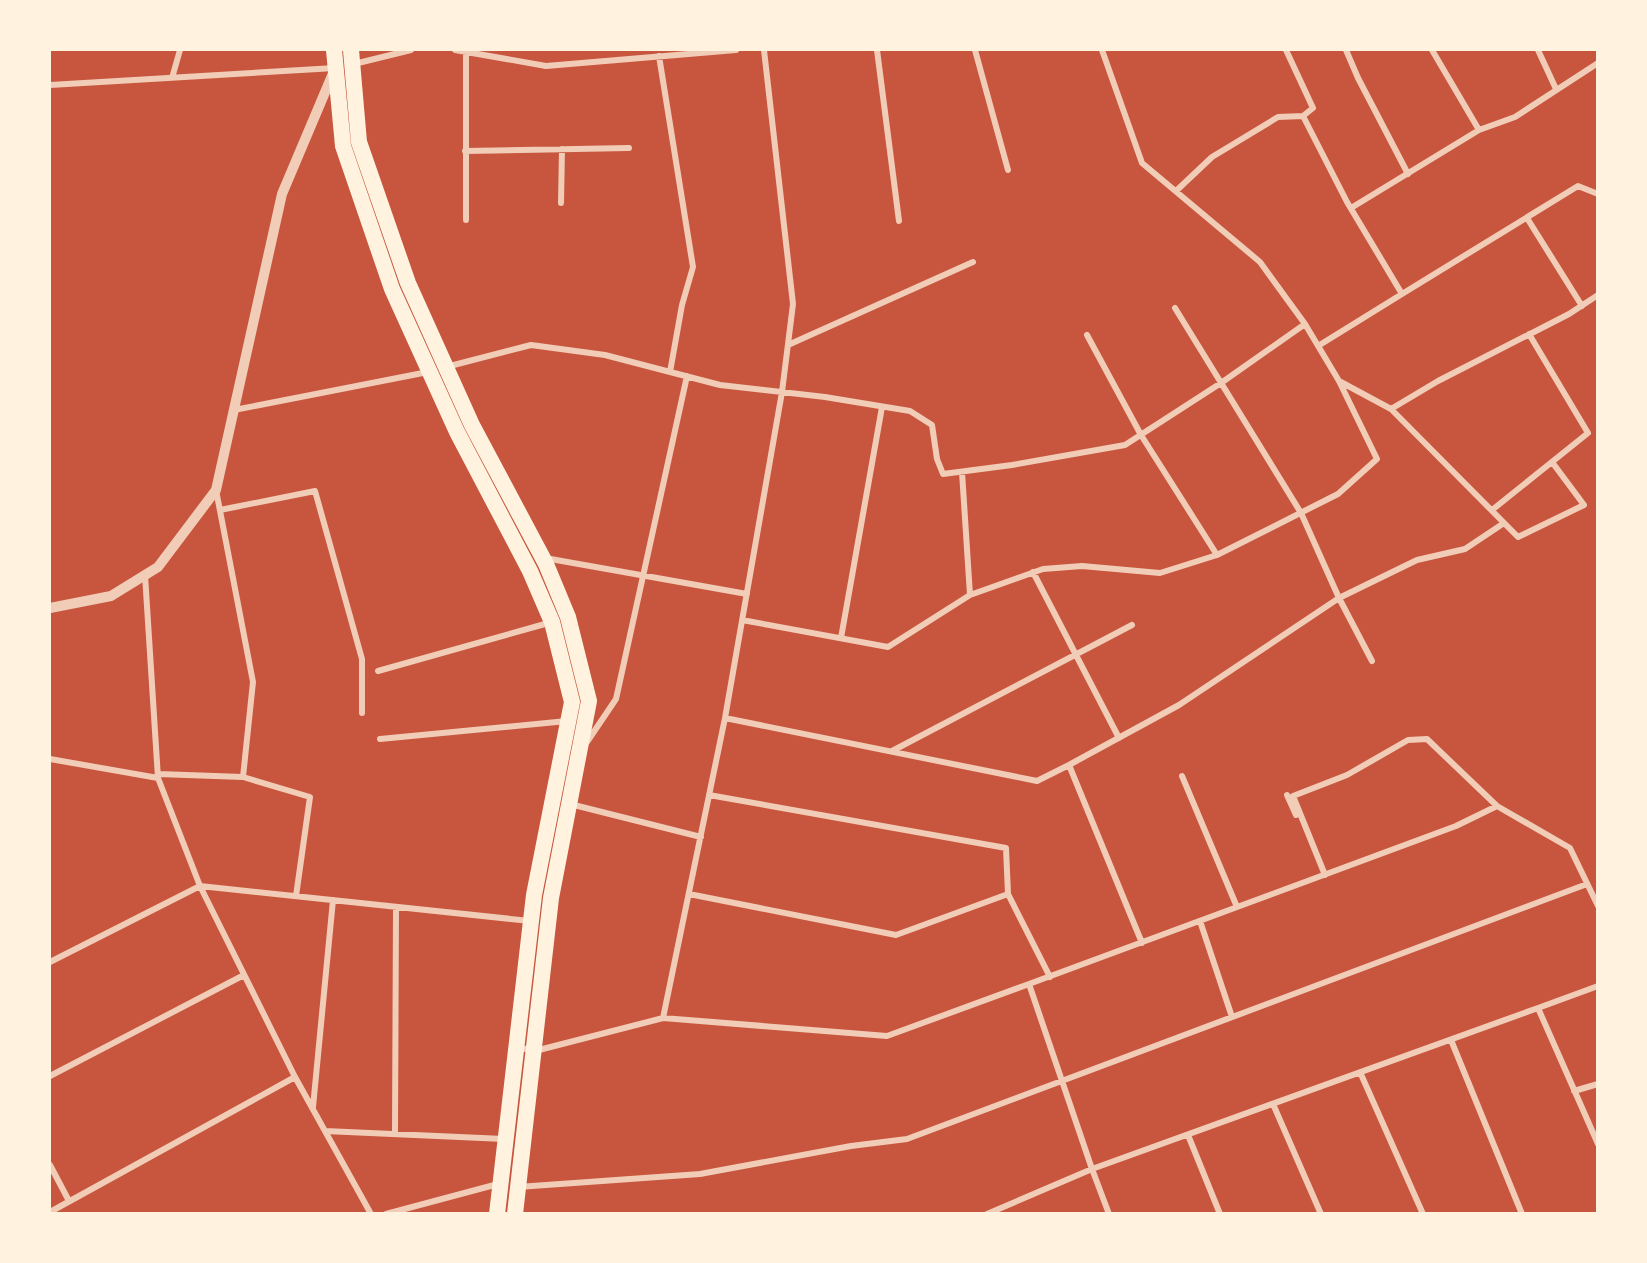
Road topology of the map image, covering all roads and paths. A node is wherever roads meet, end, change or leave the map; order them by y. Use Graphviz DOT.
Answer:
graph roads {
  1 [pos="180,50"];
  2 [pos="334,50"];
  3 [pos="411,50"];
  4 [pos="455,50"];
  5 [pos="465,50"];
  6 [pos="736,50"];
  7 [pos="764,50"];
  8 [pos="877,50"];
  9 [pos="975,50"];
  10 [pos="1102,50"];
  11 [pos="1286,50"];
  12 [pos="1346,50"];
  13 [pos="1432,50"];
  14 [pos="1538,50"];
  15 [pos="659,56"];
  16 [pos="346,61"];
  17 [pos="1598,63"];
  18 [pos="172,78"];
  19 [pos="50,85"];
  20 [pos="1556,89"];
  21 [pos="1303,116"];
  22 [pos="1479,130"];
  23 [pos="628,148"];
  24 [pos="562,149"];
  25 [pos="465,151"];
  26 [pos="1008,170"];
  27 [pos="1408,174"];
  28 [pos="1176,191"];
  29 [pos="1598,194"];
  30 [pos="561,203"];
  31 [pos="1351,208"];
  32 [pos="1527,218"];
  33 [pos="466,220"];
  34 [pos="899,221"];
  35 [pos="973,262"];
  36 [pos="1402,294"];
  37 [pos="1598,295"];
  38 [pos="1582,306"];
  39 [pos="1175,308"];
  40 [pos="1305,324"];
  41 [pos="1529,334"];
  42 [pos="1087,335"];
  43 [pos="788,345"];
  44 [pos="1318,346"];
  45 [pos="438,369"];
  46 [pos="670,372"];
  47 [pos="687,376"];
  48 [pos="1339,381"];
  49 [pos="1221,382"];
  50 [pos="782,392"];
  51 [pos="882,407"];
  52 [pos="1391,409"];
  53 [pos="234,410"];
  54 [pos="1141,435"];
  55 [pos="1552,462"];
  56 [pos="962,472"];
  57 [pos="216,490"];
  58 [pos="220,510"];
  59 [pos="1492,510"];
  60 [pos="1301,513"];
  61 [pos="1504,523"];
  62 [pos="1217,555"];
  63 [pos="542,557"];
  64 [pos="1033,572"];
  65 [pos="644,574"];
  66 [pos="145,575"];
  67 [pos="747,594"];
  68 [pos="970,595"];
  69 [pos="1340,598"];
  70 [pos="50,608"];
  71 [pos="742,620"];
  72 [pos="552,622"];
  73 [pos="1132,625"];
  74 [pos="841,638"];
  75 [pos="1075,655"];
  76 [pos="1372,661"];
  77 [pos="378,671"];
  78 [pos="362,713"];
  79 [pos="725,718"];
  80 [pos="569,721"];
  81 [pos="1119,738"];
  82 [pos="380,739"];
  83 [pos="891,752"];
  84 [pos="580,753"];
  85 [pos="50,759"];
  86 [pos="1069,765"];
  87 [pos="158,776"];
  88 [pos="1182,776"];
  89 [pos="243,777"];
  90 [pos="709,795"];
  91 [pos="1287,795"];
  92 [pos="570,804"];
  93 [pos="1497,806"];
  94 [pos="701,837"];
  95 [pos="1324,875"];
  96 [pos="1587,884"];
  97 [pos="200,886"];
  98 [pos="689,894"];
  99 [pos="1008,894"];
  100 [pos="296,896"];
  101 [pos="333,900"];
  102 [pos="1598,906"];
  103 [pos="396,907"];
  104 [pos="1237,907"];
  105 [pos="531,921"];
  106 [pos="1200,921"];
  107 [pos="1142,943"];
  108 [pos="50,962"];
  109 [pos="244,975"];
  110 [pos="1050,977"];
  111 [pos="1029,984"];
  112 [pos="1598,986"];
  113 [pos="1538,1008"];
  114 [pos="1232,1017"];
  115 [pos="663,1018"];
  116 [pos="1451,1040"];
  117 [pos="516,1047"];
  118 [pos="535,1051"];
  119 [pos="1360,1072"];
  120 [pos="50,1076"];
  121 [pos="295,1077"];
  122 [pos="1062,1081"];
  123 [pos="1598,1084"];
  124 [pos="1574,1091"];
  125 [pos="1274,1104"];
  126 [pos="313,1108"];
  127 [pos="325,1131"];
  128 [pos="395,1134"];
  129 [pos="1188,1135"];
  130 [pos="506,1139"];
  131 [pos="1598,1144"];
  132 [pos="50,1165"];
  133 [pos="1092,1169"];
  134 [pos="500,1184"];
  135 [pos="518,1187"];
  136 [pos="69,1201"];
  137 [pos="50,1212"];
  138 [pos="385,1213"];
  139 [pos="371,1214"];
  140 [pos="497,1214"];
  141 [pos="515,1214"];
  142 [pos="987,1214"];
  143 [pos="1109,1214"];
  144 [pos="1220,1214"];
  145 [pos="1321,1214"];
  146 [pos="1423,1214"];
  147 [pos="1522,1214"];
  1 -- 18 [label="street"];
  2 -- 16 [label="highway"];
  3 -- 16 [label="street"];
  4 -- 5 [label="street"];
  5 -- 15 [label="street"];
  5 -- 25 [label="street"];
  6 -- 15 [label="street"];
  7 -- 43 [label="street"];
  8 -- 34 [label="street"];
  9 -- 26 [label="street"];
  10 -- 28 [label="street"];
  11 -- 21 [label="street"];
  12 -- 27 [label="street"];
  13 -- 22 [label="street"];
  14 -- 20 [label="street"];
  15 -- 46 [label="street"];
  16 -- 18 [label="street"];
  16 -- 45 [label="highway"];
  16 -- 53 [label="street"];
  17 -- 20 [label="street"];
  18 -- 19 [label="street"];
  20 -- 22 [label="street"];
  21 -- 28 [label="street"];
  21 -- 31 [label="street"];
  22 -- 27 [label="street"];
  23 -- 24 [label="street"];
  24 -- 25 [label="street"];
  24 -- 30 [label="street"];
  25 -- 33 [label="street"];
  27 -- 31 [label="street"];
  28 -- 40 [label="street"];
  29 -- 32 [label="street"];
  31 -- 36 [label="street"];
  32 -- 36 [label="street"];
  32 -- 38 [label="street"];
  35 -- 43 [label="street"];
  36 -- 44 [label="street"];
  37 -- 38 [label="street"];
  38 -- 41 [label="street"];
  39 -- 49 [label="street"];
  40 -- 44 [label="street"];
  40 -- 49 [label="street"];
  41 -- 52 [label="street"];
  41 -- 55 [label="street"];
  42 -- 54 [label="street"];
  43 -- 50 [label="street"];
  44 -- 48 [label="street"];
  45 -- 46 [label="street"];
  45 -- 53 [label="street"];
  45 -- 63 [label="highway"];
  45 -- 72 [label="highway"];
  46 -- 47 [label="street"];
  47 -- 50 [label="street"];
  47 -- 65 [label="street"];
  48 -- 52 [label="street"];
  48 -- 60 [label="street"];
  49 -- 54 [label="street"];
  49 -- 60 [label="street"];
  50 -- 51 [label="street"];
  50 -- 67 [label="street"];
  51 -- 56 [label="street"];
  51 -- 74 [label="street"];
  52 -- 59 [label="street"];
  53 -- 57 [label="street"];
  54 -- 56 [label="street"];
  54 -- 62 [label="street"];
  55 -- 59 [label="street"];
  55 -- 61 [label="street"];
  56 -- 68 [label="street"];
  57 -- 58 [label="street"];
  57 -- 66 [label="street"];
  58 -- 78 [label="street"];
  58 -- 89 [label="street"];
  59 -- 61 [label="street"];
  60 -- 62 [label="street"];
  60 -- 69 [label="street"];
  61 -- 69 [label="street"];
  62 -- 64 [label="street"];
  63 -- 65 [label="street"];
  63 -- 84 [label="highway"];
  64 -- 68 [label="street"];
  64 -- 75 [label="street"];
  65 -- 67 [label="street"];
  65 -- 84 [label="street"];
  66 -- 70 [label="street"];
  66 -- 87 [label="street"];
  67 -- 71 [label="street"];
  68 -- 74 [label="street"];
  69 -- 76 [label="street"];
  69 -- 81 [label="street"];
  71 -- 74 [label="street"];
  71 -- 79 [label="street"];
  72 -- 77 [label="street"];
  72 -- 80 [label="highway"];
  73 -- 75 [label="street"];
  75 -- 81 [label="street"];
  75 -- 83 [label="street"];
  79 -- 83 [label="street"];
  79 -- 90 [label="street"];
  80 -- 82 [label="street"];
  80 -- 105 [label="highway"];
  81 -- 86 [label="street"];
  83 -- 86 [label="street"];
  84 -- 92 [label="highway"];
  85 -- 87 [label="street"];
  86 -- 107 [label="street"];
  87 -- 89 [label="street"];
  87 -- 97 [label="street"];
  88 -- 104 [label="street"];
  89 -- 100 [label="street"];
  90 -- 94 [label="street"];
  90 -- 99 [label="street"];
  91 -- 95 [label="street"];
  92 -- 94 [label="street"];
  92 -- 118 [label="highway"];
  93 -- 95 [label="street"];
  93 -- 95 [label="street"];
  93 -- 96 [label="street"];
  94 -- 98 [label="street"];
  95 -- 104 [label="street"];
  96 -- 102 [label="street"];
  96 -- 114 [label="street"];
  97 -- 100 [label="street"];
  97 -- 108 [label="street"];
  97 -- 109 [label="street"];
  98 -- 99 [label="street"];
  98 -- 115 [label="street"];
  99 -- 110 [label="street"];
  100 -- 101 [label="street"];
  101 -- 103 [label="street"];
  101 -- 126 [label="street"];
  103 -- 105 [label="street"];
  103 -- 128 [label="street"];
  104 -- 106 [label="street"];
  105 -- 117 [label="highway"];
  106 -- 107 [label="street"];
  106 -- 114 [label="street"];
  107 -- 110 [label="street"];
  109 -- 120 [label="street"];
  109 -- 121 [label="street"];
  110 -- 111 [label="street"];
  111 -- 115 [label="street"];
  111 -- 122 [label="street"];
  112 -- 113 [label="street"];
  113 -- 116 [label="street"];
  113 -- 124 [label="street"];
  114 -- 122 [label="street"];
  115 -- 118 [label="street"];
  116 -- 119 [label="street"];
  116 -- 147 [label="street"];
  117 -- 118 [label="street"];
  117 -- 130 [label="highway"];
  118 -- 135 [label="highway"];
  119 -- 125 [label="street"];
  119 -- 146 [label="street"];
  121 -- 126 [label="street"];
  121 -- 136 [label="street"];
  122 -- 133 [label="street"];
  122 -- 135 [label="street"];
  123 -- 124 [label="street"];
  124 -- 131 [label="street"];
  125 -- 129 [label="street"];
  125 -- 145 [label="street"];
  126 -- 127 [label="street"];
  127 -- 128 [label="street"];
  127 -- 139 [label="street"];
  128 -- 130 [label="street"];
  129 -- 133 [label="street"];
  129 -- 144 [label="street"];
  130 -- 134 [label="highway"];
  132 -- 136 [label="street"];
  133 -- 142 [label="street"];
  133 -- 143 [label="street"];
  134 -- 138 [label="street"];
  134 -- 140 [label="highway"];
  135 -- 141 [label="highway"];
  136 -- 137 [label="street"];
}
